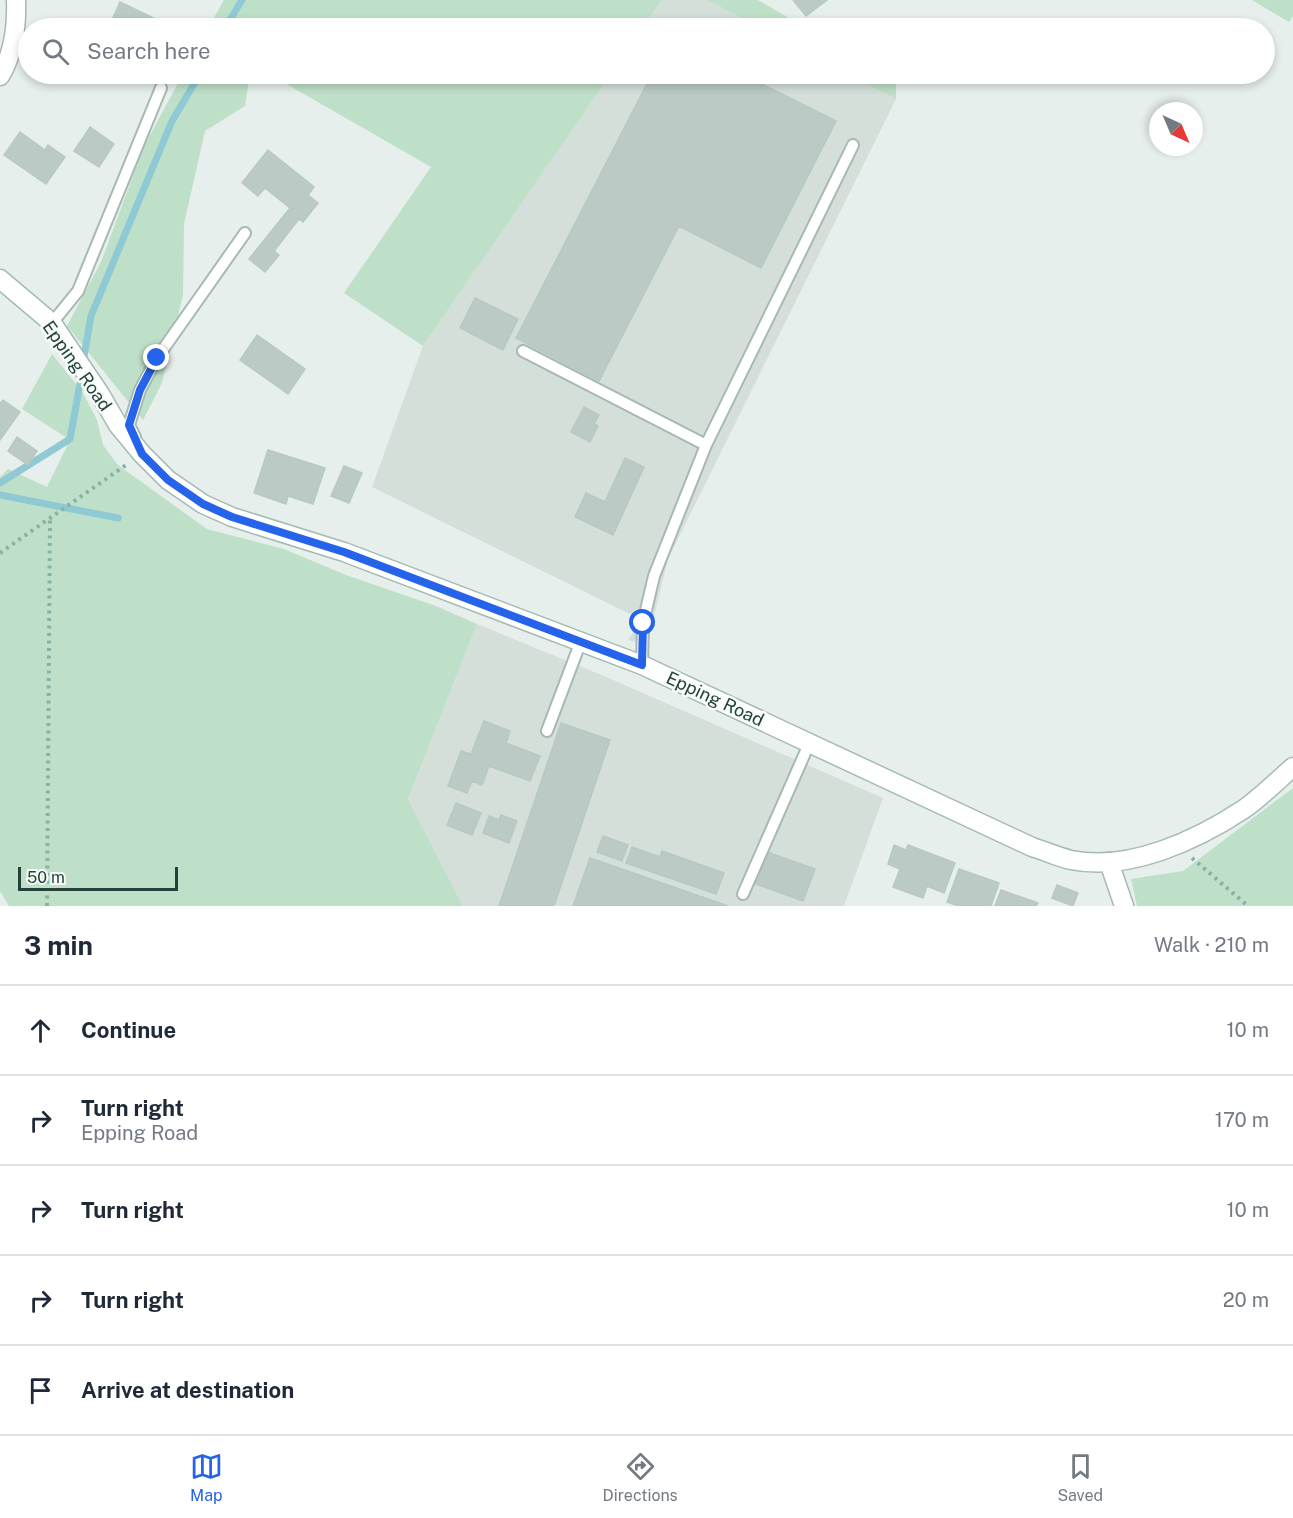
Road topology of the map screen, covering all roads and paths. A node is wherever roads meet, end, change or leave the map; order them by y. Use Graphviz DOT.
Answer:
graph roads {
  1 [pos="16,0"];
  2 [pos="0,76"];
  3 [pos="161,88"];
  4 [pos="853,145"];
  5 [pos="245,233"];
  6 [pos="0,279"];
  7 [pos="52,323"];
  8 [pos="523,351"];
  9 [pos="706,445"];
  10 [pos="142,454"];
  11 [pos="50,518"];
  12 [pos="0,553"];
  13 [pos="581,641"];
  14 [pos="642,665"];
  15 [pos="547,731"];
  16 [pos="809,744"];
  17 [pos="1293,767"];
  18 [pos="1176,844"];
  19 [pos="1109,862"];
  20 [pos="743,894"];
  21 [pos="47,906"];
  22 [pos="1124,906"];
  23 [pos="1248,906"];
  1 -- 2 [label="main road"];
  3 -- 7 [label="lane"];
  4 -- 9 [label="lane"];
  5 -- 10 [label="lane"];
  6 -- 7 [label="main road, Epping Road"];
  7 -- 10 [label="main road, Epping Road"];
  8 -- 9 [label="lane"];
  9 -- 14 [label="lane"];
  10 -- 11 [label="path"];
  10 -- 13 [label="main road, Epping Road"];
  11 -- 12 [label="path"];
  11 -- 21 [label="path"];
  13 -- 14 [label="main road, Epping Road"];
  13 -- 15 [label="lane"];
  14 -- 16 [label="main road, Epping Road"];
  16 -- 19 [label="main road, Epping Road"];
  16 -- 20 [label="lane"];
  17 -- 18 [label="main road, Epping Road"];
  18 -- 19 [label="main road, Epping Road"];
  18 -- 23 [label="path"];
  19 -- 22 [label="main road"];
}
